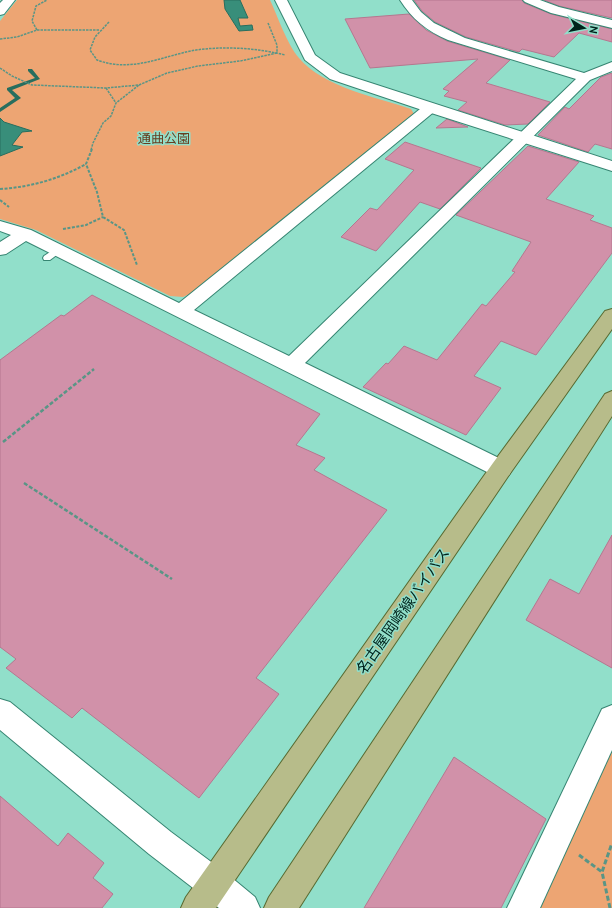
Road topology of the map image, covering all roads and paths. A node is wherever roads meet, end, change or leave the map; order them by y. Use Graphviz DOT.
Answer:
graph roads {
  1 [pos="10,0"];
  2 [pos="47,0"];
  3 [pos="281,0"];
  4 [pos="406,0"];
  5 [pos="529,0"];
  6 [pos="0,11"];
  7 [pos="109,22"];
  8 [pos="612,24"];
  9 [pos="37,30"];
  10 [pos="100,30"];
  11 [pos="0,39"];
  12 [pos="612,66"];
  13 [pos="0,68"];
  14 [pos="585,77"];
  15 [pos="139,85"];
  16 [pos="106,88"];
  17 [pos="116,103"];
  18 [pos="430,108"];
  19 [pos="523,137"];
  20 [pos="86,164"];
  21 [pos="612,166"];
  22 [pos="0,189"];
  23 [pos="102,217"];
  24 [pos="0,226"];
  25 [pos="25,234"];
  26 [pos="0,250"];
  27 [pos="148,294"];
  28 [pos="181,311"];
  29 [pos="612,315"];
  30 [pos="290,365"];
  31 [pos="94,369"];
  32 [pos="610,406"];
  33 [pos="3,442"];
  34 [pos="501,469"];
  35 [pos="24,483"];
  36 [pos="172,578"];
  37 [pos="0,712"];
  38 [pos="612,719"];
  39 [pos="612,843"];
  40 [pos="611,849"];
  41 [pos="206,896"];
  42 [pos="244,908"];
  43 [pos="280,908"];
  44 [pos="523,908"];
  45 [pos="610,908"];
  1 -- 6 [label="street"];
  2 -- 9 [label="path"];
  3 -- 18 [label="street"];
  4 -- 14 [label="street"];
  5 -- 8 [label="street"];
  7 -- 10 [label="path"];
  9 -- 10 [label="path"];
  9 -- 11 [label="path"];
  10 -- 15 [label="path"];
  12 -- 14 [label="street"];
  13 -- 16 [label="path"];
  14 -- 19 [label="street"];
  15 -- 16 [label="path"];
  15 -- 17 [label="path"];
  16 -- 17 [label="path"];
  17 -- 20 [label="path"];
  18 -- 19 [label="street"];
  18 -- 28 [label="street"];
  19 -- 21 [label="street"];
  19 -- 30 [label="street"];
  20 -- 22 [label="path"];
  20 -- 23 [label="path"];
  23 -- 25 [label="path"];
  23 -- 27 [label="path"];
  24 -- 25 [label="street"];
  25 -- 26 [label="street"];
  25 -- 27 [label="street"];
  27 -- 28 [label="street"];
  28 -- 30 [label="street"];
  29 -- 34 [label="main road, 名古屋岡崎線バイパス"];
  30 -- 34 [label="street"];
  31 -- 33 [label="path"];
  32 -- 43 [label="main road"];
  34 -- 41 [label="main road, 名古屋岡崎線バイパス"];
  35 -- 36 [label="path"];
  37 -- 41 [label="street"];
  38 -- 44 [label="street"];
  39 -- 40 [label="path"];
  40 -- 45 [label="path"];
  41 -- 42 [label="street"];
}
